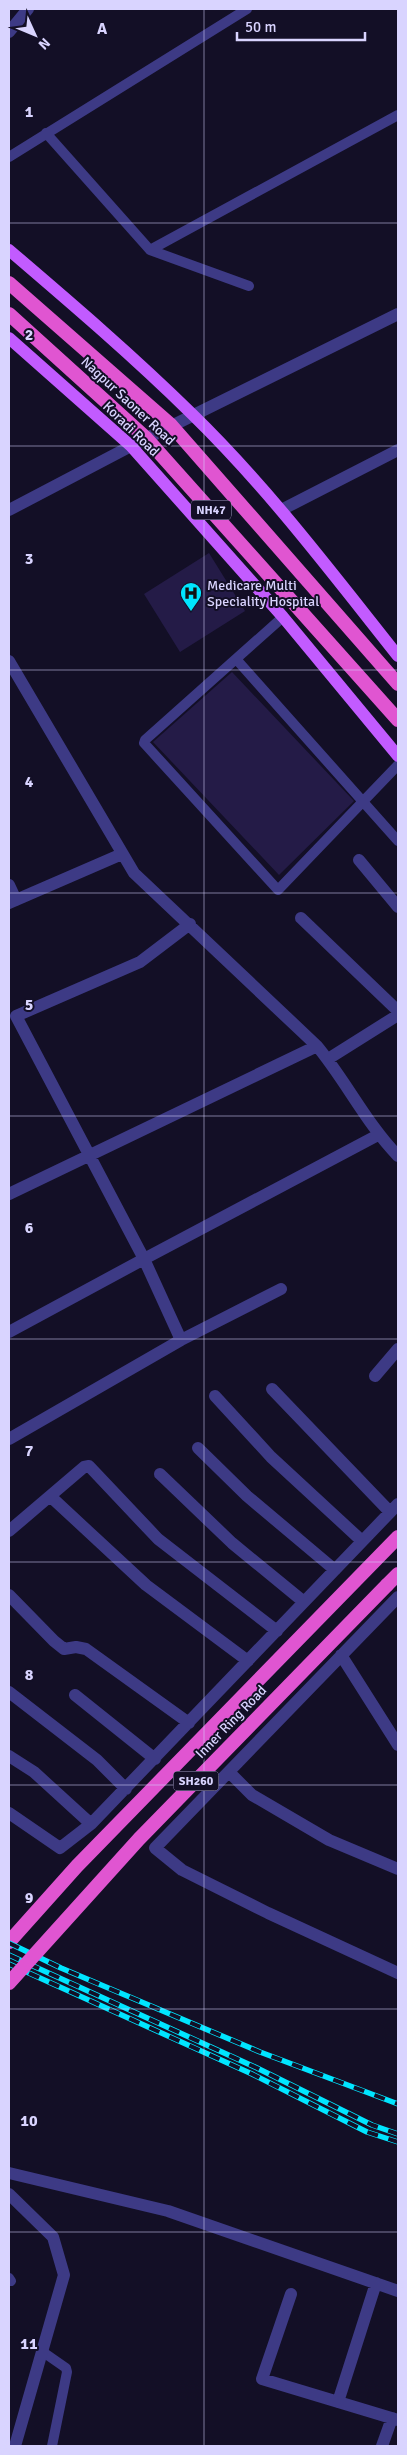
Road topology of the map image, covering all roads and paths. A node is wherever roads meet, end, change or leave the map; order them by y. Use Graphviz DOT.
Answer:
graph roads {
  1 [pos="28,9"];
  2 [pos="247,9"];
  3 [pos="9,32"];
  4 [pos="398,115"];
  5 [pos="46,133"];
  6 [pos="9,157"];
  7 [pos="9,250"];
  8 [pos="150,250"];
  9 [pos="9,283"];
  10 [pos="249,286"];
  11 [pos="9,314"];
  12 [pos="398,314"];
  13 [pos="9,338"];
  14 [pos="193,415"];
  15 [pos="130,446"];
  16 [pos="398,450"];
  17 [pos="9,510"];
  18 [pos="281,510"];
  19 [pos="283,617"];
  20 [pos="398,656"];
  21 [pos="236,659"];
  22 [pos="9,661"];
  23 [pos="398,684"];
  24 [pos="398,720"];
  25 [pos="398,756"];
  26 [pos="398,766"];
  27 [pos="362,801"];
  28 [pos="398,841"];
  29 [pos="122,854"];
  30 [pos="359,860"];
  31 [pos="9,885"];
  32 [pos="13,901"];
  33 [pos="398,906"];
  34 [pos="302,918"];
  35 [pos="190,924"];
  36 [pos="398,1011"];
  37 [pos="398,1015"];
  38 [pos="13,1018"];
  39 [pos="317,1046"];
  40 [pos="328,1059"];
  41 [pos="378,1135"];
  42 [pos="90,1156"];
  43 [pos="398,1156"];
  44 [pos="9,1194"];
  45 [pos="144,1259"];
  46 [pos="281,1289"];
  47 [pos="9,1332"];
  48 [pos="181,1340"];
  49 [pos="398,1349"];
  50 [pos="374,1376"];
  51 [pos="272,1389"];
  52 [pos="214,1396"];
  53 [pos="9,1438"];
  54 [pos="198,1448"];
  55 [pos="160,1474"];
  56 [pos="50,1496"];
  57 [pos="394,1508"];
  58 [pos="9,1531"];
  59 [pos="398,1537"];
  60 [pos="362,1541"];
  61 [pos="335,1570"];
  62 [pos="398,1574"];
  63 [pos="9,1595"];
  64 [pos="398,1597"];
  65 [pos="304,1602"];
  66 [pos="277,1630"];
  67 [pos="341,1655"];
  68 [pos="248,1661"];
  69 [pos="9,1692"];
  70 [pos="75,1695"];
  71 [pos="189,1723"];
  72 [pos="398,1745"];
  73 [pos="9,1756"];
  74 [pos="154,1759"];
  75 [pos="229,1772"];
  76 [pos="126,1788"];
  77 [pos="9,1814"];
  78 [pos="91,1824"];
  79 [pos="398,1869"];
  80 [pos="9,1942"];
  81 [pos="398,1972"];
  82 [pos="9,1983"];
  83 [pos="9,2173"];
  84 [pos="9,2194"];
  85 [pos="376,2282"];
  86 [pos="398,2291"];
  87 [pos="291,2294"];
  88 [pos="43,2352"];
  89 [pos="338,2402"];
  90 [pos="395,2419"];
  91 [pos="15,2446"];
  92 [pos="52,2446"];
  93 [pos="382,2446"];
  1 -- 3 [label="street"];
  2 -- 5 [label="lane"];
  4 -- 8 [label="lane"];
  5 -- 6 [label="lane"];
  5 -- 8 [label="lane"];
  7 -- 14 [label="main road"];
  8 -- 10 [label="lane"];
  9 -- 23 [label="highway, Nagpur Saoner Road / NH47, bridge"];
  11 -- 24 [label="highway, Nagpur Saoner Road / NH47, bridge"];
  12 -- 14 [label="street"];
  13 -- 15 [label="main road, Koradi Road / NH47"];
  14 -- 15 [label="street"];
  14 -- 18 [label="main road"];
  15 -- 17 [label="street"];
  15 -- 19 [label="main road, Koradi Road / NH47"];
  16 -- 18 [label="street"];
  18 -- 20 [label="main road"];
  19 -- 21 [label="lane"];
  19 -- 25 [label="main road, Koradi Road / NH47"];
  21 -- 27 [label="lane"];
  21 -- 27 [label="lane"];
  22 -- 29 [label="street"];
  26 -- 27 [label="lane"];
  27 -- 28 [label="lane"];
  29 -- 32 [label="street"];
  29 -- 35 [label="street"];
  30 -- 33 [label="street"];
  31 -- 32 [label="street"];
  34 -- 36 [label="street"];
  35 -- 38 [label="street"];
  35 -- 39 [label="street"];
  37 -- 40 [label="street"];
  38 -- 42 [label="street"];
  39 -- 40 [label="street"];
  39 -- 42 [label="street"];
  40 -- 41 [label="street"];
  41 -- 43 [label="street"];
  41 -- 45 [label="street"];
  42 -- 44 [label="street"];
  42 -- 45 [label="street"];
  45 -- 47 [label="street"];
  45 -- 48 [label="street"];
  46 -- 48 [label="street"];
  48 -- 53 [label="street"];
  49 -- 50 [label="street"];
  51 -- 57 [label="street"];
  52 -- 60 [label="street"];
  54 -- 61 [label="street"];
  55 -- 65 [label="street"];
  56 -- 58 [label="street"];
  56 -- 66 [label="street"];
  56 -- 68 [label="street"];
  57 -- 60 [label="street"];
  59 -- 80 [label="highway, Inner Ring Road / SH260"];
  60 -- 61 [label="street"];
  61 -- 65 [label="street"];
  62 -- 82 [label="highway, Inner Ring Road / SH260, bridge"];
  63 -- 71 [label="street"];
  64 -- 67 [label="street"];
  65 -- 66 [label="street"];
  66 -- 68 [label="street"];
  67 -- 72 [label="street"];
  67 -- 75 [label="street"];
  68 -- 71 [label="street"];
  69 -- 76 [label="street"];
  70 -- 74 [label="street"];
  71 -- 74 [label="street"];
  73 -- 78 [label="street"];
  74 -- 76 [label="street"];
  75 -- 79 [label="street"];
  75 -- 81 [label="street"];
  76 -- 78 [label="street"];
  77 -- 78 [label="street"];
  83 -- 85 [label="street"];
  84 -- 88 [label="street"];
  85 -- 86 [label="street"];
  85 -- 89 [label="street"];
  87 -- 89 [label="street"];
  88 -- 91 [label="street"];
  88 -- 92 [label="lane"];
  89 -- 90 [label="street"];
  90 -- 93 [label="street"];
}
